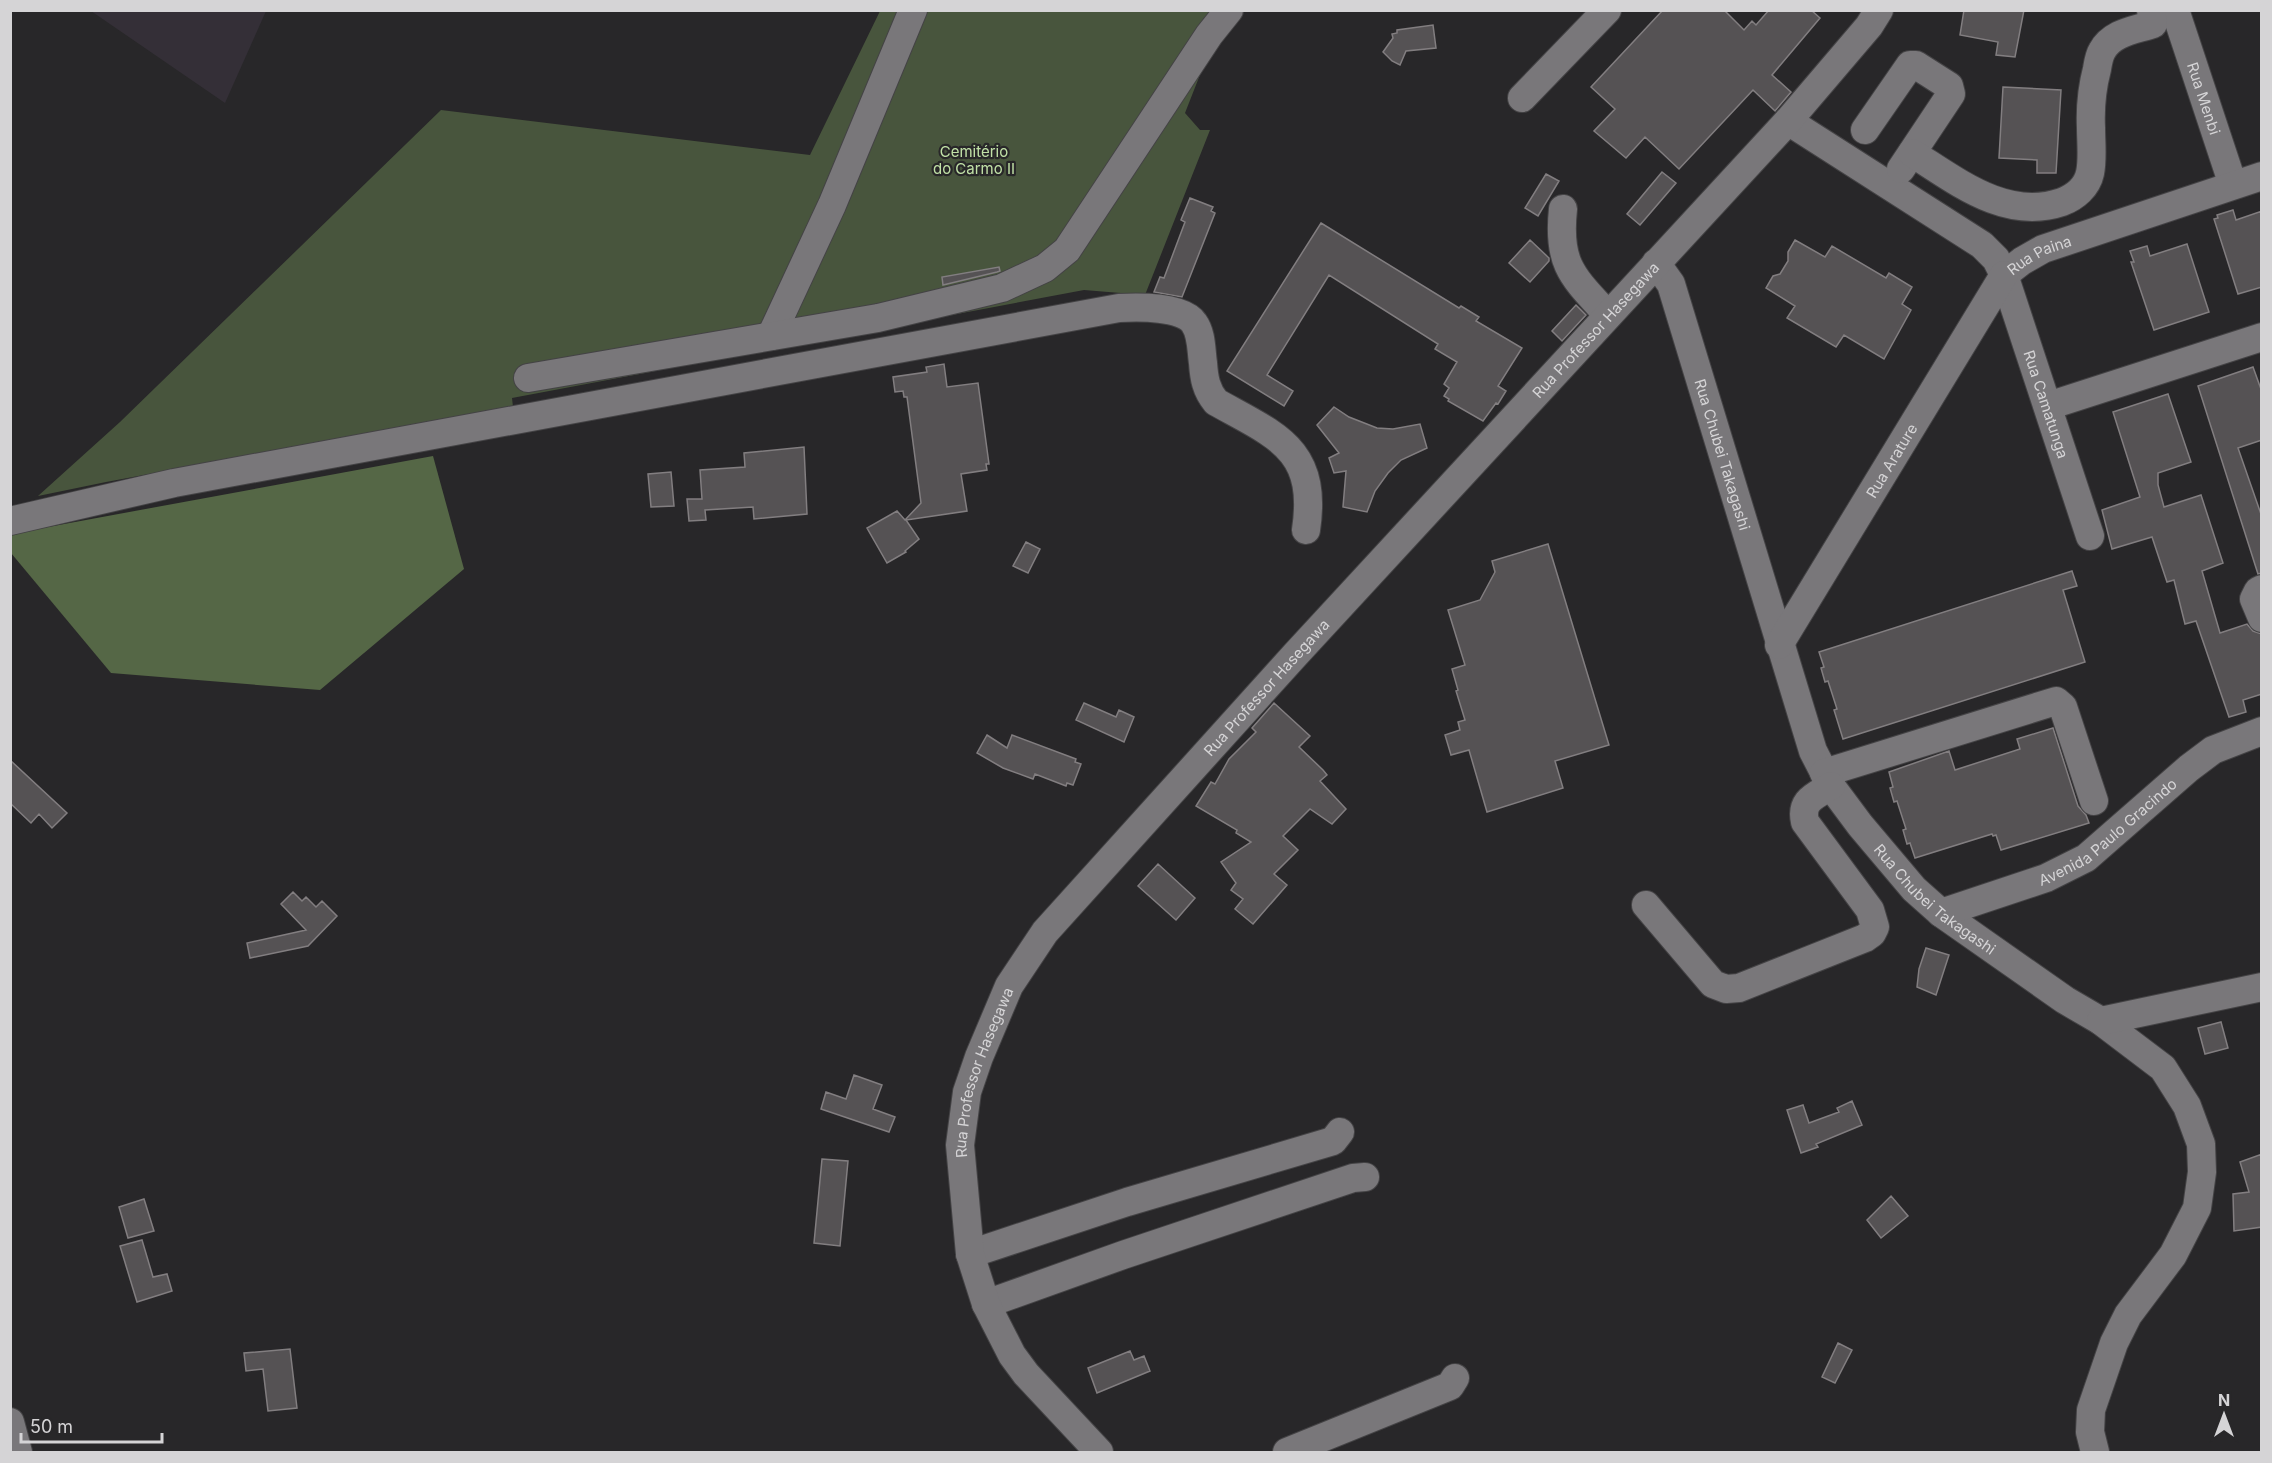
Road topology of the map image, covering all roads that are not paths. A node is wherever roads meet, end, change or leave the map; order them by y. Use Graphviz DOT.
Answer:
graph roads {
  1 [pos="913,10"];
  2 [pos="1229,10"];
  3 [pos="1607,10"];
  4 [pos="1879,10"];
  5 [pos="2151,10"];
  6 [pos="2175,10"];
  7 [pos="1522,98"];
  8 [pos="1788,121"];
  9 [pos="1865,130"];
  10 [pos="1912,153"];
  11 [pos="2262,176"];
  12 [pos="2233,185"];
  13 [pos="1890,186"];
  14 [pos="1563,209"];
  15 [pos="1656,263"];
  16 [pos="2004,275"];
  17 [pos="1608,315"];
  18 [pos="771,336"];
  19 [pos="2262,337"];
  20 [pos="528,378"];
  21 [pos="2048,406"];
  22 [pos="10,520"];
  23 [pos="1306,530"];
  24 [pos="2090,536"];
  25 [pos="2262,589"];
  26 [pos="2262,618"];
  27 [pos="1779,645"];
  28 [pos="2262,731"];
  29 [pos="1828,779"];
  30 [pos="2094,801"];
  31 [pos="1646,905"];
  32 [pos="1941,913"];
  33 [pos="2262,987"];
  34 [pos="2101,1022"];
  35 [pos="1340,1132"];
  36 [pos="1365,1177"];
  37 [pos="970,1254"];
  38 [pos="986,1304"];
  39 [pos="1455,1378"];
  40 [pos="10,1422"];
  41 [pos="18,1452"];
  42 [pos="1099,1452"];
  43 [pos="1287,1452"];
  44 [pos="2095,1452"];
  1 -- 18 [label="street"];
  2 -- 18 [label="street"];
  3 -- 7 [label="street"];
  4 -- 8 [label="street, Rua Professor Hasegawa"];
  5 -- 10 [label="street"];
  6 -- 12 [label="street, Rua Menbi"];
  8 -- 13 [label="street, Rua Paina"];
  8 -- 15 [label="street, Rua Professor Hasegawa"];
  9 -- 10 [label="street"];
  10 -- 13 [label="street"];
  11 -- 12 [label="street, Rua Paina"];
  12 -- 16 [label="street, Rua Paina"];
  13 -- 16 [label="street, Rua Paina"];
  14 -- 17 [label="street"];
  15 -- 17 [label="street, Rua Professor Hasegawa"];
  15 -- 27 [label="street, Rua Chubei Takagashi"];
  16 -- 21 [label="street, Rua Camatunga"];
  16 -- 27 [label="street, Rua Arature"];
  17 -- 37 [label="street, Rua Professor Hasegawa"];
  18 -- 20 [label="street"];
  19 -- 21 [label="street"];
  21 -- 24 [label="street, Rua Camatunga"];
  22 -- 23 [label="street"];
  25 -- 26 [label="street"];
  27 -- 29 [label="street, Rua Chubei Takagashi"];
  28 -- 32 [label="street, Avenida Paulo Gracindo"];
  29 -- 30 [label="street"];
  29 -- 31 [label="street"];
  29 -- 32 [label="street, Rua Chubei Takagashi"];
  32 -- 34 [label="street, Rua Chubei Takagashi"];
  33 -- 34 [label="street"];
  34 -- 44 [label="street, Rua Chubei Takagashi"];
  35 -- 37 [label="street"];
  36 -- 38 [label="street"];
  37 -- 38 [label="street, Rua Professor Hasegawa"];
  38 -- 42 [label="street, Rua Professor Hasegawa"];
  39 -- 43 [label="street"];
  40 -- 41 [label="street"];
}
